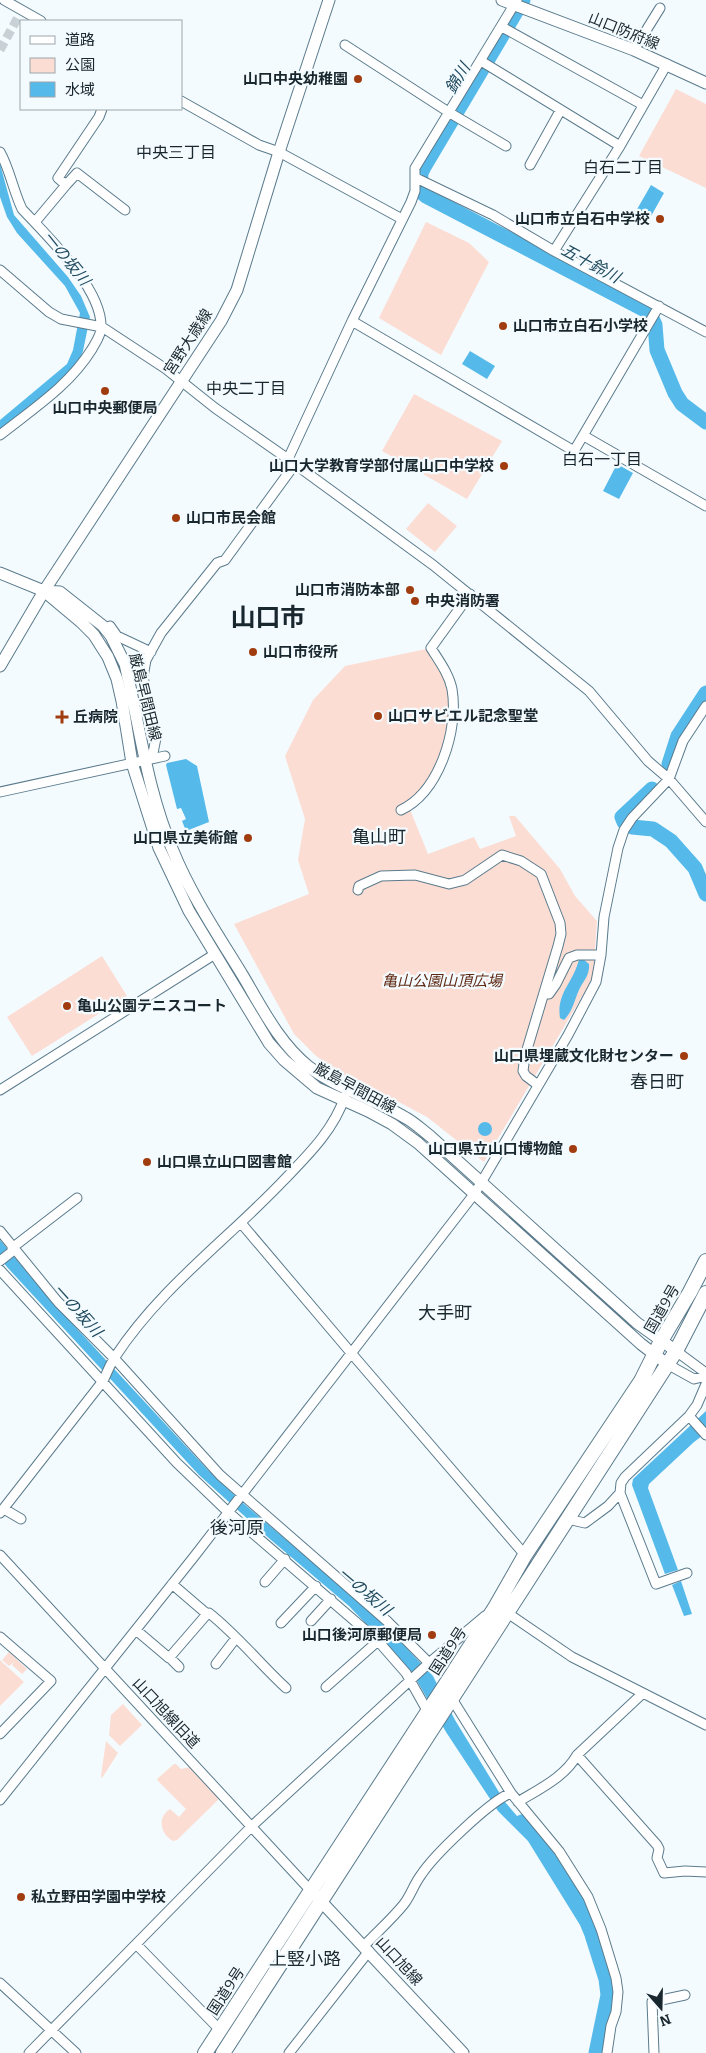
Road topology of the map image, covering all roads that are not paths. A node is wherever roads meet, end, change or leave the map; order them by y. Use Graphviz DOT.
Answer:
graph roads {
  1 [pos="4,0"];
  2 [pos="26,0"];
  3 [pos="329,0"];
  4 [pos="502,0"];
  5 [pos="518,5"];
  6 [pos="660,8"];
  7 [pos="22,10"];
  8 [pos="39,20"];
  9 [pos="502,27"];
  10 [pos="345,45"];
  11 [pos="634,50"];
  12 [pos="481,61"];
  13 [pos="667,64"];
  14 [pos="706,83"];
  15 [pos="182,102"];
  16 [pos="643,105"];
  17 [pos="101,110"];
  18 [pos="560,111"];
  19 [pos="450,113"];
  20 [pos="506,146"];
  21 [pos="620,146"];
  22 [pos="0,152"];
  23 [pos="279,152"];
  24 [pos="530,165"];
  25 [pos="416,178"];
  26 [pos="66,185"];
  27 [pos="125,210"];
  28 [pos="402,219"];
  29 [pos="35,222"];
  30 [pos="554,251"];
  31 [pos="0,270"];
  32 [pos="657,309"];
  33 [pos="352,321"];
  34 [pos="98,326"];
  35 [pos="706,332"];
  36 [pos="180,381"];
  37 [pos="0,435"];
  38 [pos="584,436"];
  39 [pos="292,461"];
  40 [pos="706,506"];
  41 [pos="0,573"];
  42 [pos="44,592"];
  43 [pos="470,594"];
  44 [pos="93,618"];
  45 [pos="151,652"];
  46 [pos="0,666"];
  47 [pos="706,706"];
  48 [pos="165,756"];
  49 [pos="148,759"];
  50 [pos="132,763"];
  51 [pos="669,779"];
  52 [pos="0,792"];
  53 [pos="400,810"];
  54 [pos="706,822"];
  55 [pos="358,890"];
  56 [pos="215,954"];
  57 [pos="601,955"];
  58 [pos="545,994"];
  59 [pos="538,1084"];
  60 [pos="0,1090"];
  61 [pos="345,1096"];
  62 [pos="480,1181"];
  63 [pos="475,1193"];
  64 [pos="77,1198"];
  65 [pos="241,1222"];
  66 [pos="0,1231"];
  67 [pos="12,1250"];
  68 [pos="0,1261"];
  69 [pos="706,1261"];
  70 [pos="0,1270"];
  71 [pos="706,1293"];
  72 [pos="661,1341"];
  73 [pos="676,1350"];
  74 [pos="352,1354"];
  75 [pos="654,1355"];
  76 [pos="113,1360"];
  77 [pos="667,1364"];
  78 [pos="706,1375"];
  79 [pos="104,1379"];
  80 [pos="706,1384"];
  81 [pos="691,1418"];
  82 [pos="706,1435"];
  83 [pos="620,1493"];
  84 [pos="240,1496"];
  85 [pos="230,1510"];
  86 [pos="2,1511"];
  87 [pos="567,1519"];
  88 [pos="22,1520"];
  89 [pos="525,1555"];
  90 [pos="284,1559"];
  91 [pos="2,1561"];
  92 [pos="687,1573"];
  93 [pos="265,1582"];
  94 [pos="172,1584"];
  95 [pos="316,1586"];
  96 [pos="331,1599"];
  97 [pos="502,1610"];
  98 [pos="207,1614"];
  99 [pos="311,1621"];
  100 [pos="281,1623"];
  101 [pos="136,1630"];
  102 [pos="0,1637"];
  103 [pos="236,1638"];
  104 [pos="378,1641"];
  105 [pos="169,1657"];
  106 [pos="216,1664"];
  107 [pos="427,1664"];
  108 [pos="179,1667"];
  109 [pos="106,1669"];
  110 [pos="412,1679"];
  111 [pos="326,1687"];
  112 [pos="286,1688"];
  113 [pos="642,1694"];
  114 [pos="449,1696"];
  115 [pos="432,1713"];
  116 [pos="706,1725"];
  117 [pos="0,1734"];
  118 [pos="577,1755"];
  119 [pos="507,1794"];
  120 [pos="0,1800"];
  121 [pos="518,1802"];
  122 [pos="252,1826"];
  123 [pos="706,1872"];
  124 [pos="311,1891"];
  125 [pos="322,1901"];
  126 [pos="136,1944"];
  127 [pos="366,1948"];
  128 [pos="0,1983"];
  129 [pos="685,1995"];
  130 [pos="51,2029"];
  131 [pos="220,2030"];
  132 [pos="29,2053"];
  133 [pos="76,2053"];
  134 [pos="205,2053"];
  135 [pos="222,2053"];
  136 [pos="289,2053"];
  137 [pos="463,2053"];
  138 [pos="607,2053"];
  139 [pos="654,2053"];
  1 -- 7 [label="street"];
  2 -- 7 [label="street"];
  3 -- 23 [label="main road, 宮野大歳線"];
  4 -- 5 [label="main road, 山口防府線"];
  5 -- 9 [label="street"];
  5 -- 11 [label="main road, 山口防府線"];
  6 -- 11 [label="street"];
  7 -- 8 [label="street"];
  9 -- 12 [label="street"];
  9 -- 16 [label="street"];
  10 -- 19 [label="street"];
  11 -- 13 [label="main road, 山口防府線"];
  12 -- 18 [label="street"];
  12 -- 19 [label="street"];
  13 -- 14 [label="main road, 山口防府線"];
  13 -- 16 [label="street"];
  15 -- 23 [label="street"];
  16 -- 21 [label="street"];
  17 -- 26 [label="street"];
  18 -- 21 [label="street"];
  18 -- 24 [label="street"];
  19 -- 20 [label="street"];
  19 -- 25 [label="street"];
  21 -- 30 [label="street"];
  22 -- 29 [label="street"];
  23 -- 28 [label="street"];
  23 -- 36 [label="main road, 宮野大歳線"];
  25 -- 28 [label="street"];
  25 -- 30 [label="street"];
  26 -- 27 [label="street"];
  26 -- 29 [label="street"];
  28 -- 33 [label="street"];
  29 -- 34 [label="street"];
  30 -- 32 [label="street"];
  31 -- 34 [label="street"];
  32 -- 35 [label="street"];
  32 -- 38 [label="street"];
  33 -- 38 [label="street"];
  33 -- 39 [label="street"];
  34 -- 36 [label="street"];
  34 -- 37 [label="street"];
  36 -- 39 [label="street"];
  36 -- 42 [label="main road, 宮野大歳線"];
  38 -- 40 [label="street"];
  39 -- 43 [label="street"];
  39 -- 45 [label="street"];
  41 -- 42 [label="main road"];
  42 -- 44 [label="main road, 厳島早間田線"];
  42 -- 46 [label="main road, 宮野大歳線"];
  42 -- 50 [label="main road, 厳島早間田線"];
  43 -- 51 [label="street"];
  43 -- 53 [label="street"];
  44 -- 45 [label="street"];
  44 -- 49 [label="main road, 厳島早間田線"];
  45 -- 49 [label="street"];
  47 -- 51 [label="street"];
  48 -- 49 [label="street"];
  49 -- 50 [label="street"];
  49 -- 61 [label="main road, 厳島早間田線"];
  50 -- 52 [label="street"];
  50 -- 56 [label="main road, 厳島早間田線"];
  51 -- 54 [label="street"];
  51 -- 57 [label="street"];
  55 -- 58 [label="street"];
  56 -- 60 [label="street"];
  56 -- 61 [label="main road, 厳島早間田線"];
  57 -- 58 [label="street"];
  57 -- 59 [label="street"];
  58 -- 59 [label="street"];
  59 -- 62 [label="street"];
  61 -- 62 [label="main road, 厳島早間田線"];
  61 -- 63 [label="main road, 厳島早間田線"];
  61 -- 65 [label="street"];
  62 -- 63 [label="street"];
  62 -- 72 [label="main road, 厳島早間田線"];
  63 -- 74 [label="street"];
  63 -- 75 [label="main road, 厳島早間田線"];
  64 -- 67 [label="street"];
  65 -- 74 [label="street"];
  65 -- 76 [label="street"];
  66 -- 67 [label="street"];
  67 -- 68 [label="street"];
  67 -- 76 [label="street"];
  69 -- 72 [label="highway, 国道9号"];
  70 -- 79 [label="street"];
  71 -- 73 [label="highway, 国道9号"];
  72 -- 73 [label="main road, 厳島早間田線"];
  72 -- 75 [label="highway, 国道9号"];
  73 -- 77 [label="highway, 国道9号"];
  73 -- 78 [label="street"];
  74 -- 84 [label="street"];
  74 -- 89 [label="street"];
  75 -- 77 [label="main road, 厳島早間田線"];
  75 -- 89 [label="highway, 国道9号"];
  76 -- 79 [label="street"];
  76 -- 84 [label="street"];
  77 -- 78 [label="street"];
  77 -- 87 [label="highway, 国道9号"];
  79 -- 85 [label="street"];
  79 -- 86 [label="street"];
  80 -- 81 [label="street"];
  81 -- 82 [label="street"];
  81 -- 83 [label="street"];
  83 -- 87 [label="street"];
  83 -- 92 [label="street"];
  84 -- 85 [label="street"];
  84 -- 107 [label="street"];
  85 -- 90 [label="street"];
  85 -- 94 [label="street"];
  86 -- 88 [label="street"];
  87 -- 97 [label="highway, 国道9号"];
  89 -- 97 [label="highway, 国道9号"];
  90 -- 93 [label="street"];
  90 -- 95 [label="street"];
  91 -- 109 [label="street, 山口旭線旧道"];
  94 -- 98 [label="street"];
  94 -- 101 [label="street"];
  95 -- 96 [label="street"];
  95 -- 100 [label="street"];
  96 -- 99 [label="street"];
  96 -- 104 [label="street"];
  97 -- 107 [label="street"];
  97 -- 113 [label="street"];
  97 -- 114 [label="highway, 国道9号"];
  98 -- 103 [label="street"];
  98 -- 105 [label="street"];
  101 -- 105 [label="street"];
  101 -- 109 [label="street"];
  102 -- 117 [label="street"];
  103 -- 106 [label="street"];
  103 -- 112 [label="street"];
  104 -- 110 [label="street"];
  104 -- 111 [label="street"];
  105 -- 108 [label="street"];
  107 -- 110 [label="street"];
  109 -- 120 [label="street"];
  109 -- 122 [label="street, 山口旭線旧道"];
  110 -- 115 [label="street"];
  110 -- 122 [label="street"];
  113 -- 116 [label="street"];
  113 -- 118 [label="street"];
  114 -- 115 [label="highway, 国道9号"];
  114 -- 119 [label="street"];
  115 -- 124 [label="highway, 国道9号"];
  115 -- 125 [label="highway, 国道9号"];
  118 -- 121 [label="street"];
  118 -- 123 [label="street"];
  119 -- 121 [label="street"];
  119 -- 127 [label="street"];
  121 -- 138 [label="street"];
  122 -- 124 [label="street, 山口旭線旧道"];
  122 -- 126 [label="street"];
  124 -- 125 [label="main road, 山口旭線"];
  124 -- 131 [label="highway, 国道9号"];
  125 -- 127 [label="main road, 山口旭線"];
  125 -- 135 [label="highway, 国道9号"];
  126 -- 130 [label="street"];
  126 -- 131 [label="street"];
  127 -- 136 [label="street"];
  127 -- 137 [label="main road, 山口旭線"];
  128 -- 130 [label="street"];
  129 -- 139 [label="street"];
  130 -- 132 [label="street"];
  130 -- 133 [label="street"];
  131 -- 134 [label="highway, 国道9号"];
}
